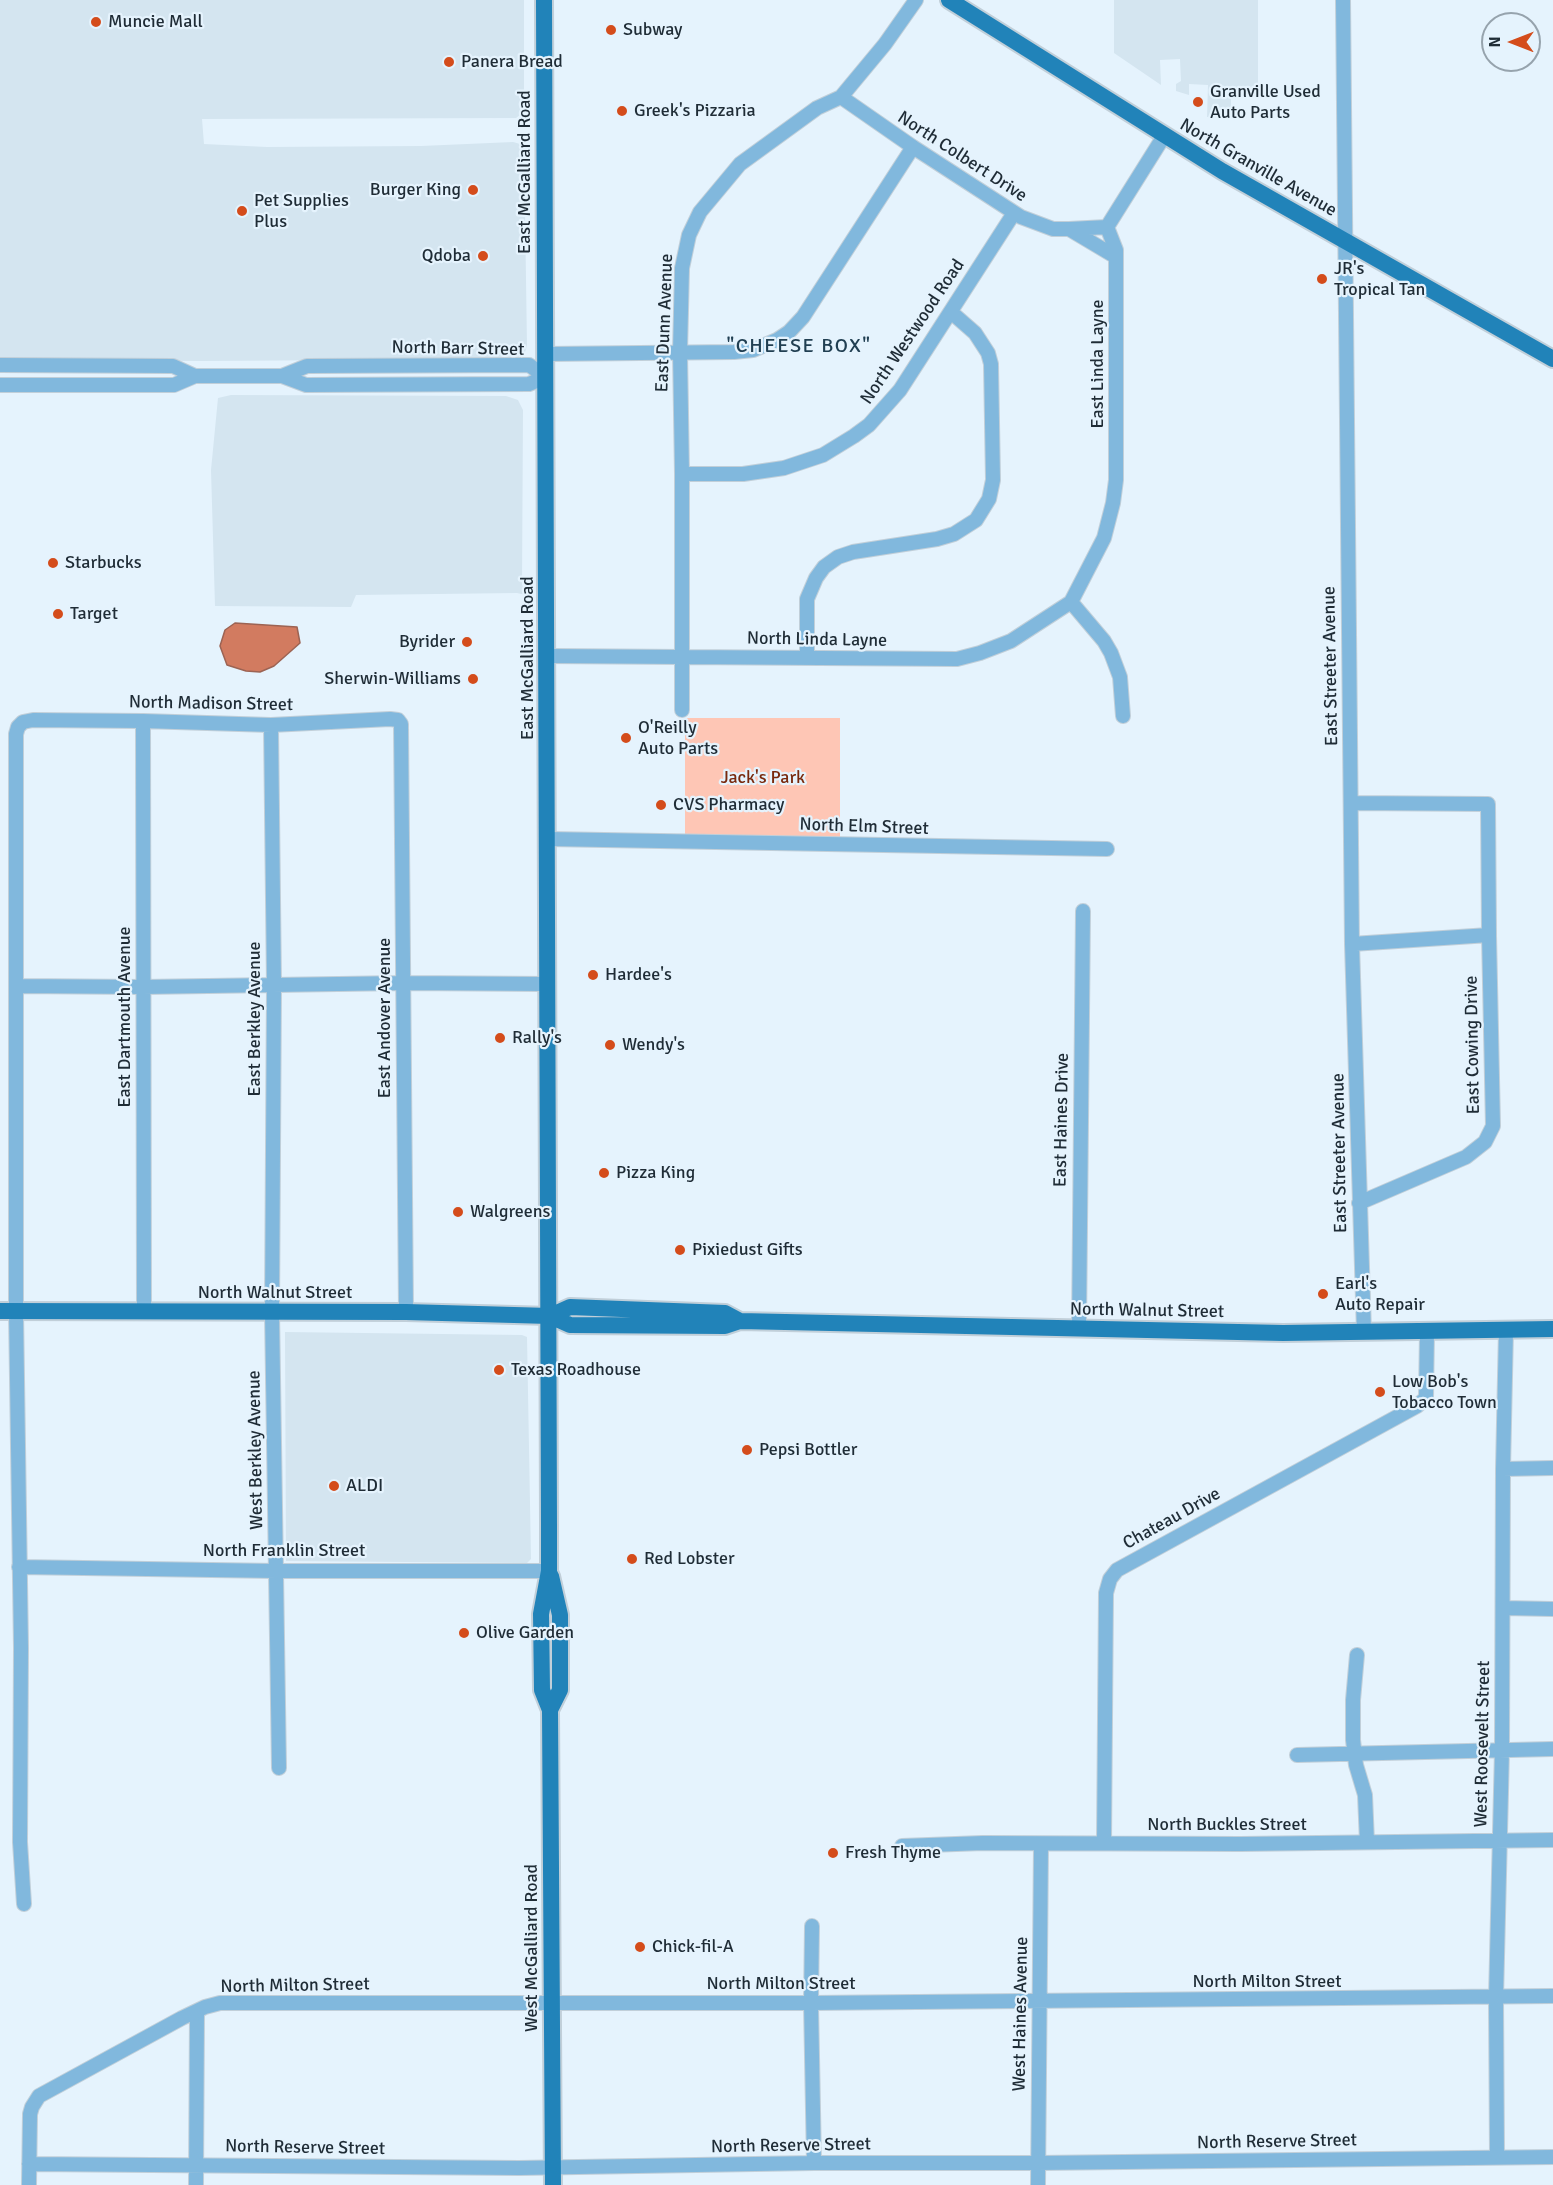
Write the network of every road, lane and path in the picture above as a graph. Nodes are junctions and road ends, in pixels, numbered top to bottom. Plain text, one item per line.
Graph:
1 (544, 0) edge
2 (916, 0) edge
3 (949, 0) edge
4 (1343, 0) edge
5 (841, 97) junction
6 (1164, 136) junction
7 (913, 147) junction
8 (1014, 213) junction
9 (1107, 227) junction
10 (1069, 229) junction
11 (1347, 241) junction
12 (1116, 257) junction
13 (951, 312) junction
14 (680, 352) junction
15 (546, 354) junction
16 (1553, 359) edge
17 (0, 364) edge
18 (195, 376) junction
19 (282, 376) junction
20 (546, 377) junction
21 (0, 385) edge
22 (682, 474) junction
23 (1071, 602) junction
24 (547, 656) junction
25 (682, 656) junction
26 (807, 657) junction
27 (682, 710) dead end
28 (1123, 716) dead end
29 (143, 721) junction
30 (401, 723) joint
31 (271, 725) junction
32 (1351, 803) junction
33 (548, 839) junction
34 (1107, 849) dead end
35 (1083, 911) dead end
36 (1489, 935) junction
37 (1352, 944) junction
38 (403, 983) junction
39 (548, 984) junction
40 (16, 986) junction
41 (274, 986) junction
42 (143, 987) junction
43 (1359, 1203) junction
44 (8, 1311) edge
45 (144, 1312) junction
46 (272, 1312) junction
47 (406, 1312) junction
48 (550, 1316) junction
49 (1079, 1329) junction
50 (1553, 1329) edge
51 (1506, 1330) junction
52 (1426, 1331) junction
53 (1364, 1332) junction
54 (1553, 1468) edge
55 (1503, 1469) junction
56 (19, 1567) junction
57 (276, 1570) junction
58 (549, 1571) junction
59 (1503, 1608) junction
60 (1553, 1609) edge
61 (1357, 1655) dead end
62 (1553, 1749) edge
63 (1502, 1750) junction
64 (1354, 1754) junction
65 (1297, 1755) dead end
66 (279, 1768) dead end
67 (1499, 1840) junction
68 (1553, 1840) edge
69 (1367, 1842) junction
70 (1104, 1843) junction
71 (1041, 1844) junction
72 (902, 1846) dead end
73 (24, 1905) dead end
74 (812, 1926) dead end
75 (1553, 1996) edge
76 (1496, 1998) junction
77 (1039, 2002) junction
78 (552, 2003) junction
79 (811, 2003) junction
80 (197, 2011) junction
81 (1497, 2157) junction
82 (1553, 2157) edge
83 (814, 2163) junction
84 (1038, 2163) junction
85 (29, 2164) junction
86 (196, 2164) junction
87 (553, 2168) junction
88 (29, 2185) edge
89 (196, 2185) edge
90 (553, 2185) edge
91 (1038, 2185) edge

1 - 15 main road, East McGalliard Road
2 - 5 street, East Dunn Avenue
3 - 6 main road, North Granville Avenue
4 - 11 street, East Streeter Avenue
5 - 7 street, North Colbert Drive
5 - 14 street, East Dunn Avenue
6 - 9 street
6 - 11 main road, North Granville Avenue
7 - 8 street, North Colbert Drive
7 - 14 street, North Barr Street
8 - 10 street, North Colbert Drive
8 - 13 street, North Westwood Road
9 - 10 street, North Colbert Drive
9 - 12 street, East Linda Layne
10 - 12 street, North Colbert Drive
11 - 16 main road, North Granville Avenue
11 - 32 street, East Streeter Avenue
12 - 23 street, East Linda Layne
13 - 22 street, North Westwood Road
13 - 26 street
14 - 15 street, North Barr Street
14 - 22 street, East Dunn Avenue
15 - 20 main road, East McGalliard Road
17 - 18 street, North Barr Street
18 - 19 street, North Barr Street
18 - 21 street, North Barr Street
19 - 20 street, North Barr Street
19 - 20 street, North Barr Street
20 - 24 main road, East McGalliard Road
22 - 25 street, East Dunn Avenue
23 - 26 street, North Linda Layne
23 - 28 street
24 - 25 street, North Linda Layne
24 - 33 main road, East McGalliard Road
25 - 26 street, North Linda Layne
25 - 27 street, East Dunn Avenue
29 - 31 street, North Madison Street
29 - 40 street, North Madison Street
29 - 42 street, East Dartmouth Avenue
30 - 31 street, North Madison Street
30 - 38 street, East Andover Avenue
31 - 41 street, East Berkley Avenue
32 - 36 street, East Cowing Drive
32 - 37 street, East Streeter Avenue
33 - 34 street, North Elm Street
33 - 39 main road, East McGalliard Road
35 - 49 street, East Haines Drive
36 - 37 street
36 - 43 street, East Cowing Drive
37 - 43 street, East Streeter Avenue
38 - 39 street
38 - 41 street
38 - 47 street, East Andover Avenue
39 - 48 main road, East McGalliard Road
40 - 42 street
40 - 44 street
41 - 42 street
41 - 46 street, East Berkley Avenue
42 - 45 street, East Dartmouth Avenue
43 - 53 street, East Streeter Avenue
44 - 45 main road, North Walnut Street
44 - 56 street
45 - 46 main road, North Walnut Street
46 - 47 main road, North Walnut Street
46 - 57 street, West Berkley Avenue
47 - 48 main road, North Walnut Street
48 - 49 main road, North Walnut Street
48 - 58 main road, West McGalliard Road
49 - 53 main road, North Walnut Street
50 - 51 main road, North Walnut Street
51 - 52 main road, North Walnut Street
51 - 55 street, West Roosevelt Street
52 - 53 main road, North Walnut Street
52 - 70 street, Chateau Drive
54 - 55 street
55 - 59 street, West Roosevelt Street
56 - 57 street, North Franklin Street
56 - 73 street
57 - 58 street, North Franklin Street
57 - 66 street, West Berkley Avenue
58 - 78 main road, West McGalliard Road
59 - 60 street
59 - 63 street, West Roosevelt Street
61 - 64 street
62 - 63 street
63 - 64 street
63 - 67 street, West Roosevelt Street
64 - 65 street
64 - 69 street
67 - 68 street, North Buckles Street
67 - 69 street, North Buckles Street
67 - 76 street, West Roosevelt Street
69 - 70 street, North Buckles Street
70 - 71 street, North Buckles Street
71 - 72 street, North Buckles Street
71 - 77 street, West Haines Avenue
74 - 79 street
75 - 76 street, North Milton Street
76 - 77 street, North Milton Street
76 - 81 street, West Roosevelt Street
77 - 79 street, North Milton Street
77 - 84 street, West Haines Avenue
78 - 79 street, North Milton Street
78 - 80 street, North Milton Street
78 - 87 main road, West McGalliard Road
79 - 83 street
80 - 85 street, North Milton Street
80 - 86 street
81 - 82 street, North Reserve Street
81 - 84 street, North Reserve Street
83 - 84 street, North Reserve Street
83 - 87 street, North Reserve Street
84 - 91 street, West Haines Avenue
85 - 86 street, North Reserve Street
85 - 88 street
86 - 87 street, North Reserve Street
86 - 89 street
87 - 90 main road, West McGalliard Road

